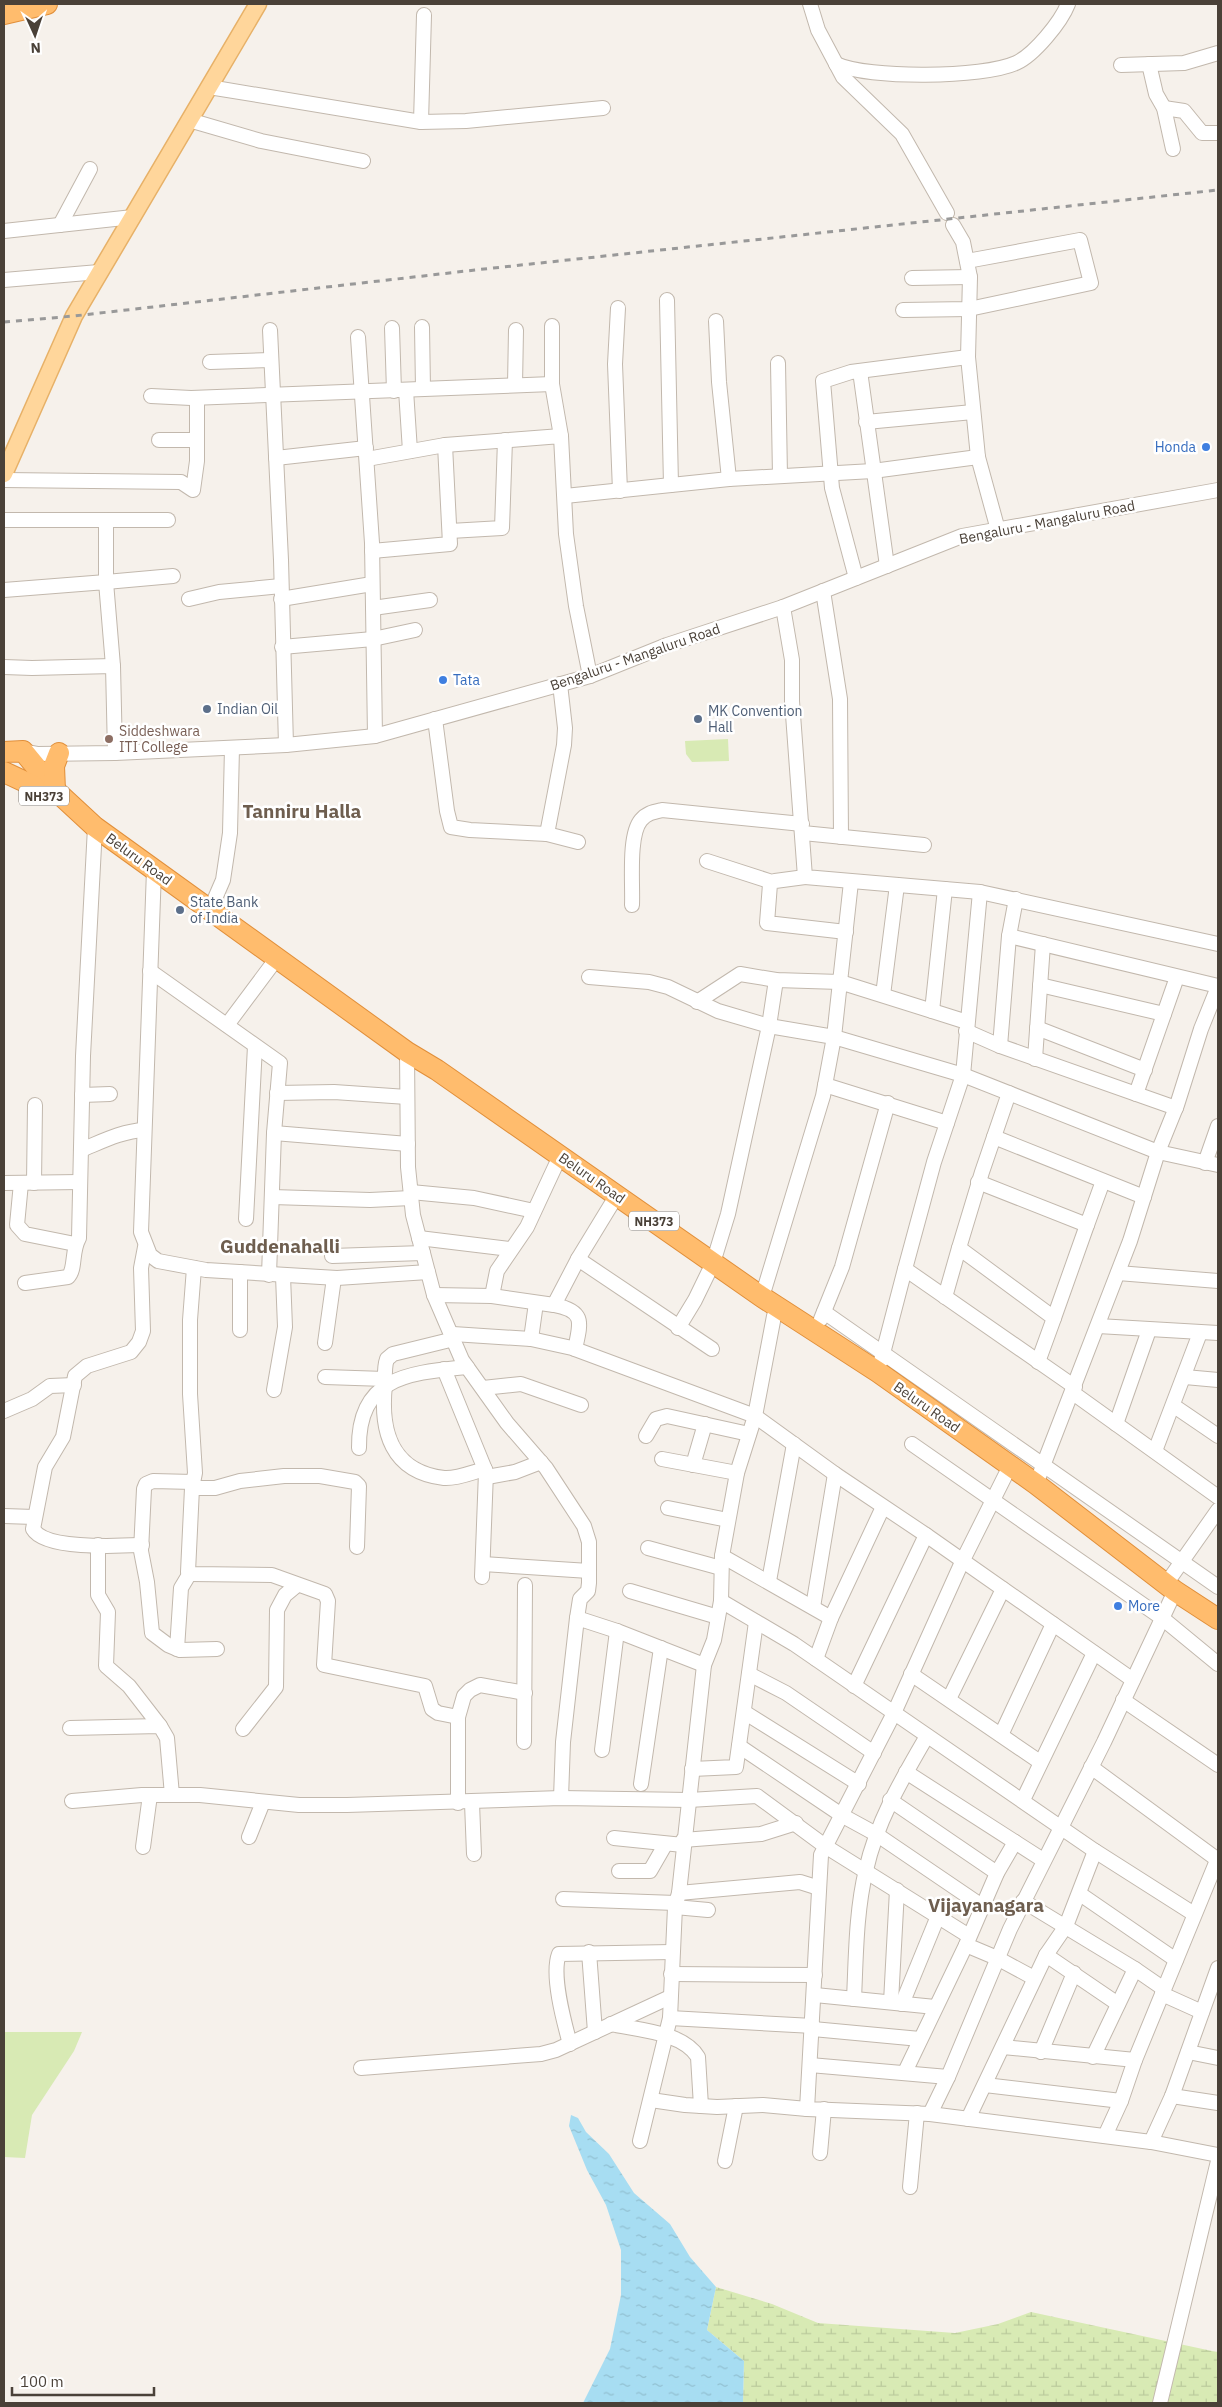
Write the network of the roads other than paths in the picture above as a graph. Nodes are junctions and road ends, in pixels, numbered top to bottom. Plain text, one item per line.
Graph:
1 (48, 4) edge
2 (258, 4) edge
3 (810, 4) edge
4 (1068, 4) edge
5 (4, 14) edge
6 (424, 15) dead end
7 (1218, 53) edge
8 (836, 64) junction
9 (1149, 64) junction
10 (1121, 65) dead end
11 (209, 87) junction
12 (603, 108) dead end
13 (1164, 108) junction
14 (189, 120) junction
15 (421, 122) junction
16 (1218, 133) edge
17 (1173, 149) dead end
18 (363, 162) dead end
19 (90, 169) dead end
20 (133, 217) junction
21 (60, 225) junction
22 (4, 231) edge
23 (967, 261) junction
24 (99, 272) junction
25 (970, 276) junction
26 (912, 278) dead end
27 (4, 280) edge
28 (667, 300) dead end
29 (618, 308) dead end
30 (969, 309) junction
31 (903, 310) dead end
32 (716, 321) dead end
33 (552, 326) dead end
34 (422, 327) dead end
35 (392, 328) dead end
36 (270, 330) dead end
37 (516, 330) dead end
38 (358, 337) dead end
39 (968, 357) junction
40 (271, 360) junction
41 (210, 362) dead end
42 (778, 363) dead end
43 (860, 371) junction
44 (552, 384) junction
45 (515, 386) junction
46 (400, 390) junction
47 (423, 390) junction
48 (361, 392) junction
49 (273, 394) junction
50 (150, 396) dead end
51 (196, 398) junction
52 (974, 412) junction
53 (866, 422) junction
54 (561, 436) junction
55 (159, 440) dead end
56 (197, 440) junction
57 (505, 440) junction
58 (445, 445) junction
59 (410, 452) junction
60 (367, 454) junction
61 (978, 457) junction
62 (276, 458) junction
63 (873, 471) junction
64 (4, 474) edge
65 (832, 475) junction
66 (780, 476) junction
67 (729, 479) junction
68 (4, 480) edge
69 (671, 485) junction
70 (620, 490) junction
71 (1218, 490) edge
72 (565, 496) junction
73 (4, 520) edge
74 (106, 520) junction
75 (168, 520) dead end
76 (998, 530) junction
77 (450, 531) junction
78 (372, 551) junction
79 (887, 566) junction
80 (173, 576) dead end
81 (856, 578) junction
82 (106, 582) junction
83 (372, 584) junction
84 (4, 590) edge
85 (823, 591) junction
86 (281, 593) junction
87 (189, 599) dead end
88 (430, 600) dead end
89 (783, 607) junction
90 (373, 608) junction
91 (415, 630) dead end
92 (373, 640) junction
93 (282, 647) junction
94 (113, 666) junction
95 (4, 667) edge
96 (590, 676) junction
97 (560, 684) junction
98 (435, 719) junction
99 (374, 736) junction
100 (286, 745) junction
101 (232, 748) junction
102 (59, 753) junction
103 (115, 753) junction
104 (16, 758) edge
105 (55, 790) junction
106 (92, 825) junction
107 (802, 829) junction
108 (547, 834) junction
109 (842, 837) junction
110 (578, 842) dead end
111 (924, 845) dead end
112 (707, 861) dead end
113 (154, 870) junction
114 (805, 877) junction
115 (772, 882) junction
116 (851, 882) junction
117 (898, 885) junction
118 (945, 889) junction
119 (980, 892) junction
120 (1016, 899) junction
121 (632, 905) dead end
122 (210, 910) junction
123 (846, 932) junction
124 (1009, 936) junction
125 (1043, 944) junction
126 (1218, 944) edge
127 (276, 958) junction
128 (150, 971) junction
129 (1177, 976) junction
130 (589, 977) dead end
131 (776, 980) junction
132 (840, 982) junction
133 (1040, 985) junction
134 (1218, 987) edge
135 (883, 995) junction
136 (697, 1002) junction
137 (932, 1010) junction
138 (1164, 1014) junction
139 (227, 1025) junction
140 (769, 1026) junction
141 (967, 1027) junction
142 (1037, 1028) junction
143 (834, 1037) junction
144 (255, 1046) junction
145 (1000, 1046) junction
146 (407, 1052) junction
147 (1035, 1059) junction
148 (1144, 1070) junction
149 (963, 1075) junction
150 (825, 1086) junction
151 (277, 1093) junction
152 (1009, 1093) junction
153 (110, 1094) dead end
154 (1136, 1094) junction
155 (82, 1095) junction
156 (407, 1097) junction
157 (888, 1103) junction
158 (34, 1105) dead end
159 (1176, 1108) junction
160 (947, 1123) junction
161 (1218, 1126) edge
162 (144, 1130) junction
163 (274, 1133) junction
164 (994, 1137) junction
165 (408, 1144) junction
166 (81, 1150) junction
167 (1158, 1152) junction
168 (560, 1156) junction
169 (1212, 1164) edge
170 (1103, 1181) junction
171 (80, 1182) junction
172 (978, 1182) junction
173 (4, 1183) edge
174 (28, 1183) junction
175 (411, 1195) junction
176 (617, 1195) junction
177 (272, 1197) junction
178 (1144, 1198) junction
179 (534, 1211) junction
180 (246, 1219) dead end
181 (1087, 1225) junction
182 (419, 1238) junction
183 (75, 1244) junction
184 (146, 1247) junction
185 (959, 1248) junction
186 (510, 1249) junction
187 (423, 1253) junction
188 (332, 1256) dead end
189 (578, 1258) junction
190 (713, 1263) junction
191 (194, 1268) junction
192 (905, 1269) junction
193 (240, 1272) junction
194 (428, 1272) junction
195 (1118, 1273) junction
196 (276, 1275) junction
197 (334, 1278) junction
198 (1218, 1281) edge
199 (25, 1283) dead end
200 (434, 1295) junction
201 (492, 1296) junction
202 (762, 1297) junction
203 (945, 1297) junction
204 (536, 1303) junction
205 (554, 1305) junction
206 (780, 1308) junction
207 (824, 1312) junction
208 (1054, 1318) junction
209 (1098, 1326) junction
210 (678, 1328) junction
211 (240, 1330) dead end
212 (1149, 1330) junction
213 (816, 1332) junction
214 (1200, 1333) junction
215 (1218, 1333) edge
216 (453, 1337) junction
217 (531, 1339) junction
218 (326, 1343) dead end
219 (575, 1349) junction
220 (712, 1349) dead end
221 (880, 1362) junction
222 (1038, 1362) junction
223 (467, 1367) junction
224 (444, 1370) junction
225 (325, 1377) dead end
226 (1185, 1377) junction
227 (1218, 1380) edge
228 (385, 1383) junction
229 (74, 1385) junction
230 (482, 1388) junction
231 (274, 1390) dead end
232 (1074, 1390) junction
233 (581, 1405) dead end
234 (1174, 1406) junction
235 (4, 1411) edge
236 (755, 1416) junction
237 (705, 1424) junction
238 (1116, 1424) junction
239 (748, 1434) junction
240 (646, 1436) dead end
241 (1218, 1436) edge
242 (794, 1444) junction
243 (912, 1444) dead end
244 (359, 1448) dead end
245 (1155, 1451) junction
246 (662, 1459) dead end
247 (541, 1462) junction
248 (693, 1465) junction
249 (1010, 1466) junction
250 (1044, 1466) junction
251 (486, 1473) junction
252 (737, 1473) junction
253 (835, 1474) junction
254 (1036, 1484) junction
255 (193, 1485) junction
256 (1218, 1497) edge
257 (993, 1500) junction
258 (883, 1507) junction
259 (668, 1508) dead end
260 (1218, 1510) edge
261 (4, 1516) edge
262 (34, 1517) junction
263 (728, 1520) junction
264 (926, 1535) junction
265 (98, 1545) junction
266 (142, 1545) junction
267 (357, 1547) dead end
268 (648, 1548) dead end
269 (1182, 1561) junction
270 (722, 1562) junction
271 (962, 1562) junction
272 (589, 1571) junction
273 (190, 1573) junction
274 (770, 1581) junction
275 (297, 1585) junction
276 (525, 1585) dead end
277 (1218, 1587) edge
278 (1170, 1588) junction
279 (1003, 1589) junction
280 (630, 1591) dead end
281 (721, 1600) junction
282 (813, 1607) junction
283 (577, 1618) junction
284 (718, 1618) junction
285 (831, 1618) junction
286 (1162, 1618) junction
287 (1218, 1619) edge
288 (756, 1622) junction
289 (1053, 1624) junction
290 (617, 1631) junction
291 (661, 1648) junction
292 (177, 1649) junction
293 (218, 1649) dead end
294 (1094, 1653) junction
295 (816, 1659) junction
296 (1218, 1664) edge
297 (704, 1665) junction
298 (749, 1674) junction
299 (911, 1674) junction
300 (1132, 1680) junction
301 (854, 1686) junction
302 (525, 1693) junction
303 (949, 1699) junction
304 (1123, 1700) junction
305 (744, 1712) junction
306 (894, 1713) junction
307 (458, 1717) junction
308 (160, 1726) junction
309 (70, 1728) dead end
310 (243, 1729) dead end
311 (1001, 1735) junction
312 (927, 1736) junction
313 (524, 1742) dead end
314 (739, 1746) junction
315 (602, 1750) dead end
316 (874, 1753) junction
317 (1040, 1762) junction
318 (1218, 1766) edge
319 (1091, 1767) junction
320 (692, 1769) junction
321 (906, 1772) junction
322 (642, 1784) dead end
323 (859, 1784) junction
324 (150, 1795) junction
325 (172, 1795) junction
326 (561, 1798) junction
327 (689, 1800) junction
328 (890, 1800) junction
329 (1023, 1800) junction
330 (72, 1801) dead end
331 (263, 1802) junction
332 (458, 1803) junction
333 (472, 1803) junction
334 (843, 1816) junction
335 (796, 1823) junction
336 (1061, 1825) junction
337 (876, 1834) junction
338 (249, 1837) dead end
339 (614, 1838) dead end
340 (1015, 1842) junction
341 (683, 1843) junction
342 (665, 1845) junction
343 (825, 1846) junction
344 (142, 1847) dead end
345 (1096, 1850) junction
346 (474, 1854) dead end
347 (1218, 1859) edge
348 (1043, 1860) junction
349 (866, 1870) junction
350 (619, 1871) dead end
351 (997, 1873) junction
352 (819, 1888) junction
353 (897, 1890) junction
354 (1080, 1894) junction
355 (563, 1899) dead end
356 (677, 1901) junction
357 (1023, 1901) junction
358 (982, 1906) junction
359 (708, 1910) dead end
360 (1194, 1914) junction
361 (938, 1916) junction
362 (1066, 1926) junction
363 (968, 1940) junction
364 (589, 1952) junction
365 (672, 1952) junction
366 (1046, 1955) junction
367 (998, 1958) junction
368 (1176, 1960) junction
369 (1218, 1968) edge
370 (1135, 1969) junction
371 (1074, 1973) junction
372 (671, 1974) junction
373 (816, 1975) junction
374 (1034, 1978) junction
375 (1163, 1992) junction
376 (814, 1995) junction
377 (670, 1997) junction
378 (854, 1999) junction
379 (896, 2003) junction
380 (1118, 2004) junction
381 (936, 2007) junction
382 (1202, 2012) junction
383 (670, 2018) junction
384 (612, 2024) junction
385 (813, 2028) junction
386 (595, 2032) junction
387 (666, 2036) junction
388 (920, 2039) junction
389 (570, 2044) junction
390 (1003, 2047) junction
391 (1041, 2052) junction
392 (1188, 2052) junction
393 (1094, 2057) junction
394 (1218, 2058) edge
395 (1135, 2060) junction
396 (810, 2065) junction
397 (360, 2068) dead end
398 (905, 2072) junction
399 (948, 2077) junction
400 (985, 2086) junction
401 (1172, 2096) junction
402 (651, 2100) junction
403 (1121, 2101) junction
404 (1218, 2103) edge
405 (701, 2106) junction
406 (736, 2106) junction
407 (807, 2109) junction
408 (824, 2109) junction
409 (924, 2113) junction
410 (968, 2119) junction
411 (1105, 2136) junction
412 (640, 2141) dead end
413 (1151, 2142) junction
414 (820, 2153) dead end
415 (1218, 2155) edge
416 (725, 2161) dead end
417 (1218, 2161) edge
418 (910, 2186) dead end
419 (1160, 2403) edge

1 - 5 highway
2 - 11 main road
3 - 8 street
4 - 8 street
6 - 15 street
7 - 9 street
8 - 23 street
9 - 10 street
9 - 13 street
11 - 14 main road
11 - 15 street
12 - 15 street
13 - 16 street
13 - 17 street
14 - 18 street
14 - 20 main road
19 - 21 street
20 - 21 street
20 - 24 main road
21 - 22 street
23 - 25 street
23 - 30 street
24 - 27 street
24 - 64 main road
25 - 26 street
25 - 30 street
28 - 69 street
29 - 70 street
30 - 31 street
30 - 39 street
32 - 67 street
33 - 44 street
34 - 47 street
35 - 46 street
36 - 40 street
37 - 45 street
38 - 48 street
39 - 43 street
39 - 52 street
40 - 41 street
40 - 49 street
42 - 66 street
43 - 53 street
43 - 65 street
44 - 45 street
44 - 54 street
45 - 47 street
46 - 47 street
46 - 48 street
46 - 59 street
48 - 49 street
48 - 60 street
49 - 51 street
49 - 62 street
50 - 51 street
51 - 56 street
52 - 53 street
52 - 61 street
53 - 63 street
54 - 57 street
54 - 72 street
55 - 56 street
56 - 68 street
57 - 58 street
57 - 77 street
58 - 59 street
58 - 77 street
59 - 60 street
60 - 62 street
60 - 78 street
61 - 63 street
61 - 76 street
62 - 86 street
63 - 65 street
63 - 79 street
65 - 66 street
65 - 81 street
66 - 67 street
67 - 69 street
69 - 70 street
70 - 72 street
71 - 76 street, Bengaluru - Mangaluru Road
72 - 96 street
73 - 74 street
74 - 75 street
74 - 82 street
76 - 79 street, Bengaluru - Mangaluru Road
77 - 78 street
78 - 83 street
79 - 81 street, Bengaluru - Mangaluru Road
80 - 82 street
81 - 85 street, Bengaluru - Mangaluru Road
82 - 84 street
82 - 94 street
83 - 86 street
83 - 90 street
85 - 89 street, Bengaluru - Mangaluru Road
85 - 109 street
86 - 87 street
86 - 93 street
88 - 90 street
89 - 96 street, Bengaluru - Mangaluru Road
89 - 107 street
90 - 92 street
91 - 92 street
92 - 93 street
92 - 99 street
93 - 100 street
94 - 95 street
94 - 103 street
96 - 97 street, Bengaluru - Mangaluru Road
97 - 98 street, Bengaluru - Mangaluru Road
97 - 108 street
98 - 99 street, Bengaluru - Mangaluru Road
98 - 108 street
99 - 100 street, Bengaluru - Mangaluru Road
100 - 101 street, Bengaluru - Mangaluru Road
101 - 103 street, Bengaluru - Mangaluru Road
101 - 122 street
102 - 103 street, Bengaluru - Mangaluru Road
102 - 104 street, Bengaluru - Mangaluru Road
102 - 105 highway
104 - 105 highway, Beluru Road / NH373
104 - 106 highway, Beluru Road / NH373
105 - 106 highway, Beluru Road / NH373
106 - 113 highway, Beluru Road / NH373
106 - 155 street
107 - 109 street
107 - 114 street
107 - 121 street
108 - 110 street
109 - 111 street
112 - 115 street
113 - 122 highway, Beluru Road / NH373
113 - 128 street
114 - 115 street
114 - 116 street
115 - 123 street
116 - 117 street
116 - 123 street
117 - 118 street
117 - 135 street
118 - 119 street
118 - 137 street
119 - 120 street
119 - 141 street
120 - 124 street
120 - 126 street
122 - 127 highway, Beluru Road / NH373
123 - 132 street
124 - 125 street
124 - 145 street
125 - 129 street
125 - 133 street
127 - 139 street
127 - 146 highway, Beluru Road / NH373
128 - 139 street
128 - 162 street
129 - 134 street
129 - 138 street
130 - 136 street
131 - 132 street
131 - 136 street
131 - 140 street
132 - 135 street
132 - 143 street
133 - 138 street
133 - 142 street
134 - 159 street
135 - 137 street
136 - 140 street
137 - 141 street
138 - 148 street
139 - 144 street
140 - 143 street
140 - 190 street
141 - 145 street
141 - 149 street
142 - 147 street
142 - 148 street
143 - 149 street
143 - 150 street
144 - 151 street
144 - 180 street
145 - 147 street
146 - 156 street
146 - 168 highway, Beluru Road / NH373
147 - 154 street
148 - 154 street
149 - 152 street
149 - 160 street
150 - 157 street
150 - 202 street
151 - 156 street
151 - 163 street
152 - 164 street
152 - 167 street
153 - 155 street
154 - 159 street
155 - 166 street
156 - 165 street
157 - 160 street
157 - 207 street
158 - 174 street
159 - 167 street
160 - 192 street
161 - 169 street
162 - 166 street
162 - 184 street
163 - 165 street
163 - 177 street
164 - 170 street
164 - 172 street
165 - 175 street
166 - 171 street
167 - 169 street
167 - 178 street
168 - 176 highway, Beluru Road / NH373
168 - 179 street
170 - 178 street
170 - 181 street
171 - 174 street
171 - 183 street
172 - 181 street
172 - 185 street
173 - 174 street
174 - 183 street
175 - 177 street
175 - 179 street
175 - 182 street
176 - 189 street
176 - 190 highway, Beluru Road / NH373
177 - 196 street
178 - 195 street
179 - 186 street
181 - 208 street
182 - 186 street
182 - 187 street
183 - 199 street
184 - 191 street
184 - 229 street
185 - 203 street
185 - 208 street
186 - 201 street
187 - 188 street
187 - 194 street
189 - 205 street
189 - 210 street
190 - 202 highway, Beluru Road / NH373
190 - 210 street
191 - 193 street
191 - 255 street
192 - 203 street
192 - 221 street
193 - 196 street
193 - 211 street
194 - 197 street
194 - 200 street
195 - 198 street
195 - 209 street
196 - 197 street
196 - 231 street
197 - 218 street
200 - 201 street
200 - 216 street
201 - 204 street
202 - 206 highway, Beluru Road / NH373
203 - 222 street
204 - 205 street
204 - 217 street
205 - 219 street
206 - 213 highway, Beluru Road / NH373
206 - 236 street
207 - 213 street
207 - 221 street
208 - 222 street
209 - 212 street
209 - 232 street
210 - 220 street
212 - 214 street
212 - 238 street
213 - 221 highway, Beluru Road / NH373
214 - 215 street
214 - 226 street
216 - 217 street
216 - 223 street
216 - 228 street
217 - 219 street
219 - 236 street
221 - 249 highway, Beluru Road / NH373
221 - 250 street
222 - 232 street
223 - 224 street
223 - 230 street
224 - 228 street
224 - 251 street
225 - 228 street
226 - 227 street
226 - 234 street
228 - 244 street
228 - 251 street
229 - 235 street
229 - 262 street
230 - 233 street
230 - 247 street
232 - 238 street
232 - 250 street
234 - 241 street
234 - 245 street
236 - 239 street
236 - 242 street
237 - 239 street
237 - 240 street
237 - 248 street
238 - 245 street
239 - 252 street
242 - 253 street
242 - 274 street
243 - 257 street
245 - 256 street
246 - 248 street
247 - 251 street
247 - 272 street
248 - 252 street
249 - 254 highway, Beluru Road / NH373
249 - 257 street
250 - 254 street
250 - 269 street
251 - 272 street
252 - 263 street
253 - 258 street
253 - 282 street
254 - 278 highway, Beluru Road / NH373
255 - 266 street
255 - 267 street
255 - 273 street
257 - 271 street
257 - 286 street
258 - 264 street
258 - 285 street
259 - 263 street
260 - 269 street
261 - 262 street
262 - 265 street
263 - 270 street
264 - 271 street
264 - 301 street
265 - 266 street
265 - 308 street
266 - 292 street
268 - 270 street
269 - 277 street
269 - 278 street
270 - 274 street
270 - 281 street
271 - 279 street
271 - 299 street
272 - 283 street
273 - 275 street
273 - 292 street
274 - 282 street
275 - 307 street
275 - 310 street
276 - 302 street
278 - 286 street
278 - 287 highway, Beluru Road / NH373
279 - 289 street
279 - 303 street
280 - 284 street
281 - 284 street
281 - 288 street
282 - 285 street
283 - 290 street
283 - 326 street
284 - 297 street
285 - 295 street
286 - 296 street
286 - 300 street
288 - 295 street
288 - 298 street
289 - 294 street
289 - 311 street
290 - 291 street
290 - 315 street
291 - 297 street
291 - 322 street
292 - 293 street
294 - 300 street
294 - 317 street
295 - 301 street
297 - 320 street
298 - 305 street
298 - 316 street
299 - 303 street
299 - 306 street
300 - 304 street
301 - 306 street
302 - 307 street
302 - 313 street
303 - 311 street
304 - 318 street
304 - 319 street
305 - 314 street
305 - 323 street
306 - 312 street
306 - 316 street
307 - 332 street
308 - 309 street
308 - 325 street
311 - 317 street
312 - 321 street
312 - 329 street
314 - 320 street
314 - 334 street
316 - 323 street
317 - 329 street
319 - 336 street
319 - 347 street
320 - 327 street
321 - 328 street
321 - 340 street
323 - 334 street
324 - 325 street
324 - 330 street
324 - 344 street
325 - 331 street
326 - 327 street
326 - 333 street
327 - 335 street
327 - 341 street
328 - 337 street
328 - 351 street
329 - 336 street
331 - 332 street
331 - 338 street
332 - 333 street
333 - 346 street
334 - 337 street
334 - 343 street
335 - 341 street
335 - 343 street
336 - 345 street
336 - 348 street
337 - 349 street
337 - 358 street
339 - 342 street
340 - 348 street
340 - 351 street
341 - 342 street
341 - 356 street
342 - 350 street
343 - 349 street
343 - 352 street
345 - 354 street
345 - 360 street
347 - 360 street
348 - 357 street
349 - 353 street
349 - 378 street
351 - 358 street
352 - 356 street
352 - 373 street
353 - 361 street
353 - 379 street
354 - 362 street
354 - 368 street
355 - 356 street
356 - 359 street
356 - 365 street
357 - 362 street
357 - 367 street
358 - 363 street
360 - 368 street
361 - 363 street
361 - 379 street
362 - 366 street
362 - 370 street
363 - 367 street
363 - 381 street
364 - 365 street
364 - 386 street
364 - 389 street
365 - 372 street
366 - 371 street
366 - 374 street
367 - 374 street
367 - 399 street
368 - 375 street
369 - 382 street
370 - 375 street
370 - 380 street
371 - 380 street
371 - 391 street
372 - 373 street
372 - 377 street
373 - 376 street
374 - 390 street
375 - 382 street
375 - 395 street
376 - 378 street
376 - 385 street
377 - 383 street
377 - 384 street
378 - 379 street
379 - 381 street
380 - 393 street
381 - 388 street
382 - 392 street
383 - 385 street
383 - 387 street
384 - 386 street
384 - 387 street
385 - 388 street
385 - 396 street
386 - 389 street
387 - 402 street
387 - 405 street
388 - 398 street
389 - 397 street
390 - 391 street
390 - 400 street
391 - 393 street
392 - 394 street
392 - 401 street
393 - 395 street
395 - 403 street
396 - 398 street
396 - 407 street
398 - 399 street
399 - 409 street
400 - 403 street
400 - 410 street
401 - 404 street
401 - 413 street
402 - 405 street
402 - 412 street
403 - 411 street
405 - 406 street
406 - 407 street
406 - 416 street
407 - 408 street
408 - 409 street
408 - 414 street
409 - 410 street
409 - 418 street
410 - 411 street
411 - 413 street
413 - 415 street
417 - 419 street

